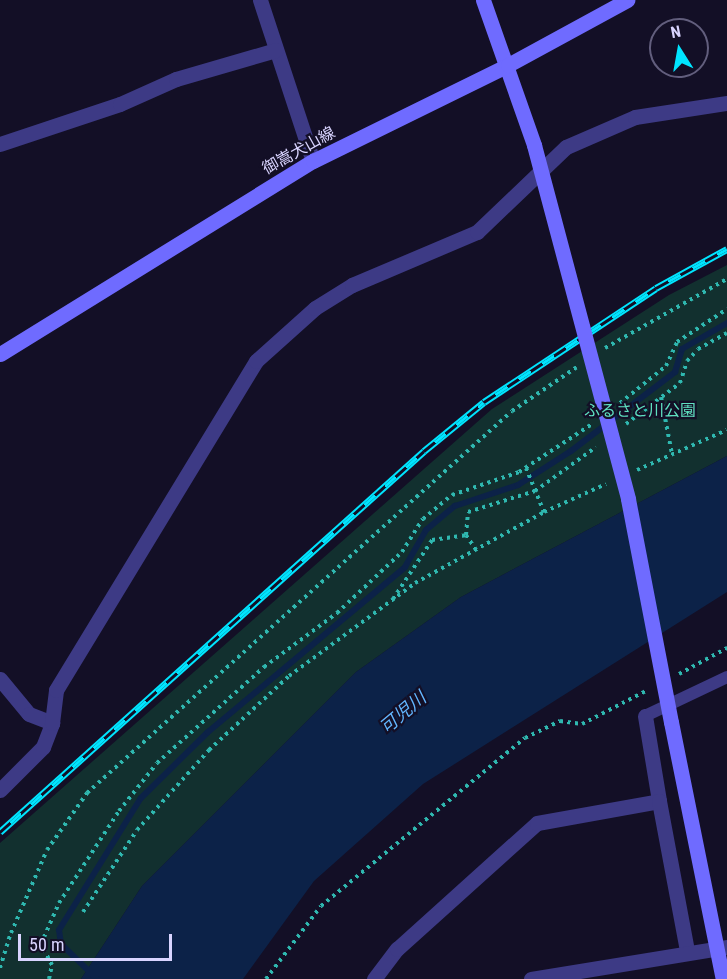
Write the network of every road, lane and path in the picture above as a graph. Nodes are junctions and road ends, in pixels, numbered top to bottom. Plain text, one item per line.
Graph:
1 (260, 0) edge
2 (483, 0) edge
3 (627, 0) edge
4 (276, 50) junction
5 (508, 65) junction
6 (727, 103) edge
7 (0, 144) edge
8 (313, 161) junction
9 (727, 279) edge
10 (727, 309) edge
11 (727, 333) edge
12 (599, 353) dead end
13 (0, 354) edge
14 (580, 366) dead end
15 (661, 398) junction
16 (618, 404) dead end
17 (600, 418) dead end
18 (623, 426) dead end
19 (727, 430) edge
20 (604, 441) dead end
21 (672, 454) junction
22 (525, 468) junction
23 (630, 474) dead end
24 (608, 483) dead end
25 (535, 491) junction
26 (544, 512) junction
27 (466, 535) junction
28 (476, 550) junction
29 (391, 601) junction
30 (727, 648) edge
31 (727, 676) edge
32 (0, 679) edge
33 (668, 680) dead end
34 (658, 685) dead end
35 (645, 716) joint
36 (52, 723) junction
37 (0, 790) edge
38 (660, 801) junction
39 (83, 912) dead end
40 (722, 948) edge
41 (687, 951) junction
42 (0, 968) edge
43 (49, 979) edge
44 (266, 979) edge
45 (374, 979) edge
46 (531, 979) edge
47 (723, 979) edge

1 - 4 street
2 - 5 street
3 - 5 street, 御嵩犬山線
4 - 7 street
4 - 8 street
5 - 8 street, 御嵩犬山線
5 - 40 street, bridge
6 - 36 street
8 - 13 street, 御嵩犬山線
9 - 12 path
10 - 16 path
11 - 15 path
14 - 42 path
15 - 18 path
15 - 21 path
17 - 22 path
19 - 21 path
20 - 25 path
21 - 23 path
22 - 25 path
22 - 43 path
24 - 26 path
25 - 26 path
25 - 27 path
26 - 28 path
27 - 28 path
27 - 29 path
28 - 29 path
29 - 39 path
30 - 33 path
31 - 35 lane
32 - 36 street
34 - 44 path
35 - 38 street
36 - 37 street
38 - 41 street
38 - 45 street
40 - 41 street
40 - 47 street
41 - 46 street

